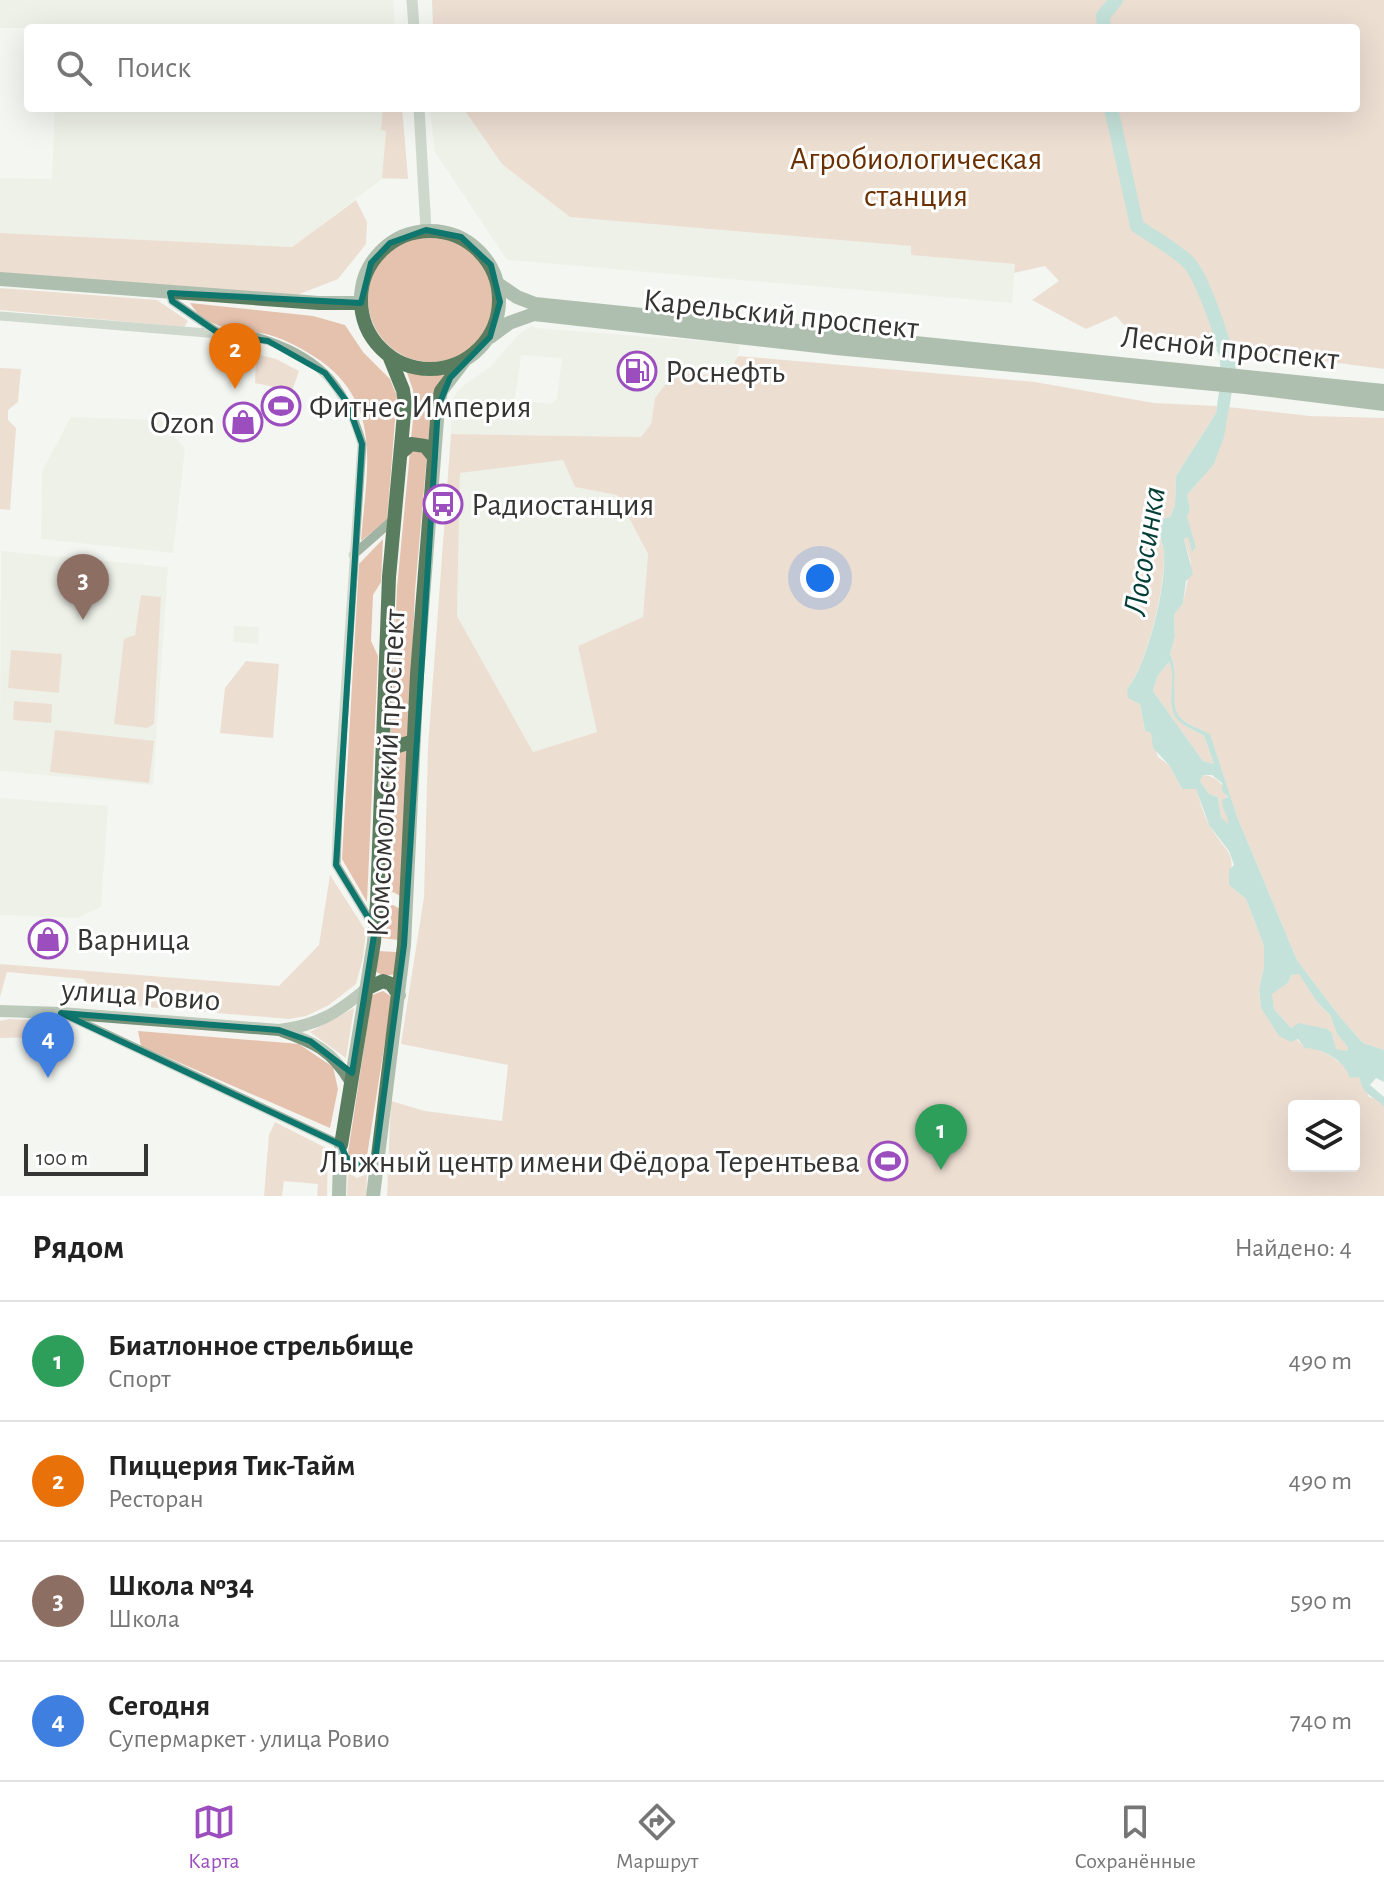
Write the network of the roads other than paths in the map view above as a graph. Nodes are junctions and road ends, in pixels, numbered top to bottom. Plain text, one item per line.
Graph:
1 (412, 0) edge
2 (414, 24) edge
3 (419, 112) edge
4 (426, 230) junction
5 (0, 279) edge
6 (498, 284) junction
7 (170, 293) junction
8 (361, 303) junction
9 (0, 316) edge
10 (221, 335) junction
11 (490, 337) junction
12 (836, 342) junction
13 (390, 358) junction
14 (464, 361) junction
15 (1071, 365) joint
16 (1384, 391) edge
17 (1348, 394) junction
18 (1384, 404) edge
19 (402, 452) junction
20 (433, 456) junction
21 (394, 519) junction
22 (353, 555) junction
23 (383, 740) junction
24 (414, 741) junction
25 (377, 902) junction
26 (406, 907) junction
27 (375, 929) junction
28 (366, 989) junction
29 (399, 995) junction
30 (0, 1011) edge
31 (61, 1013) junction
32 (279, 1030) junction
33 (350, 1081) junction
34 (340, 1150) junction
35 (375, 1161) junction
36 (339, 1196) edge
37 (373, 1196) edge

1 - 2 street
3 - 4 street
4 - 6 main road
4 - 8 main road
5 - 7 main road
6 - 11 main road
6 - 12 main road, Карельский проспект
7 - 8 main road
7 - 10 street
8 - 13 main road
9 - 10 street
10 - 22 street
11 - 12 main road, Карельский проспект
11 - 14 main road
12 - 15 main road, Карельский проспект
13 - 14 main road
13 - 19 main road, Комсомольский проспект
14 - 20 main road, Комсомольский проспект
15 - 17 main road, Лесной проспект
16 - 17 main road, Лесной проспект
17 - 18 main road, Лесной проспект
19 - 20 main road
19 - 21 main road, Комсомольский проспект
20 - 24 main road, Комсомольский проспект
21 - 22 street
21 - 23 main road, Комсомольский проспект
22 - 27 street
23 - 24 main road
23 - 25 main road, Комсомольский проспект
24 - 26 main road, Комсомольский проспект
25 - 26 main road
25 - 27 main road, Комсомольский проспект
26 - 29 main road, Комсомольский проспект
27 - 28 main road, Комсомольский проспект
28 - 29 main road
28 - 32 main road, улица Ровио
28 - 33 main road, Комсомольский проспект
29 - 35 main road, Комсомольский проспект
30 - 31 main road, улица Ровио
31 - 32 main road, улица Ровио
31 - 34 street
32 - 33 main road, улица Ровио
33 - 34 main road, Комсомольский проспект
34 - 35 main road
34 - 36 main road, Комсомольский проспект
35 - 37 main road, Комсомольский проспект

